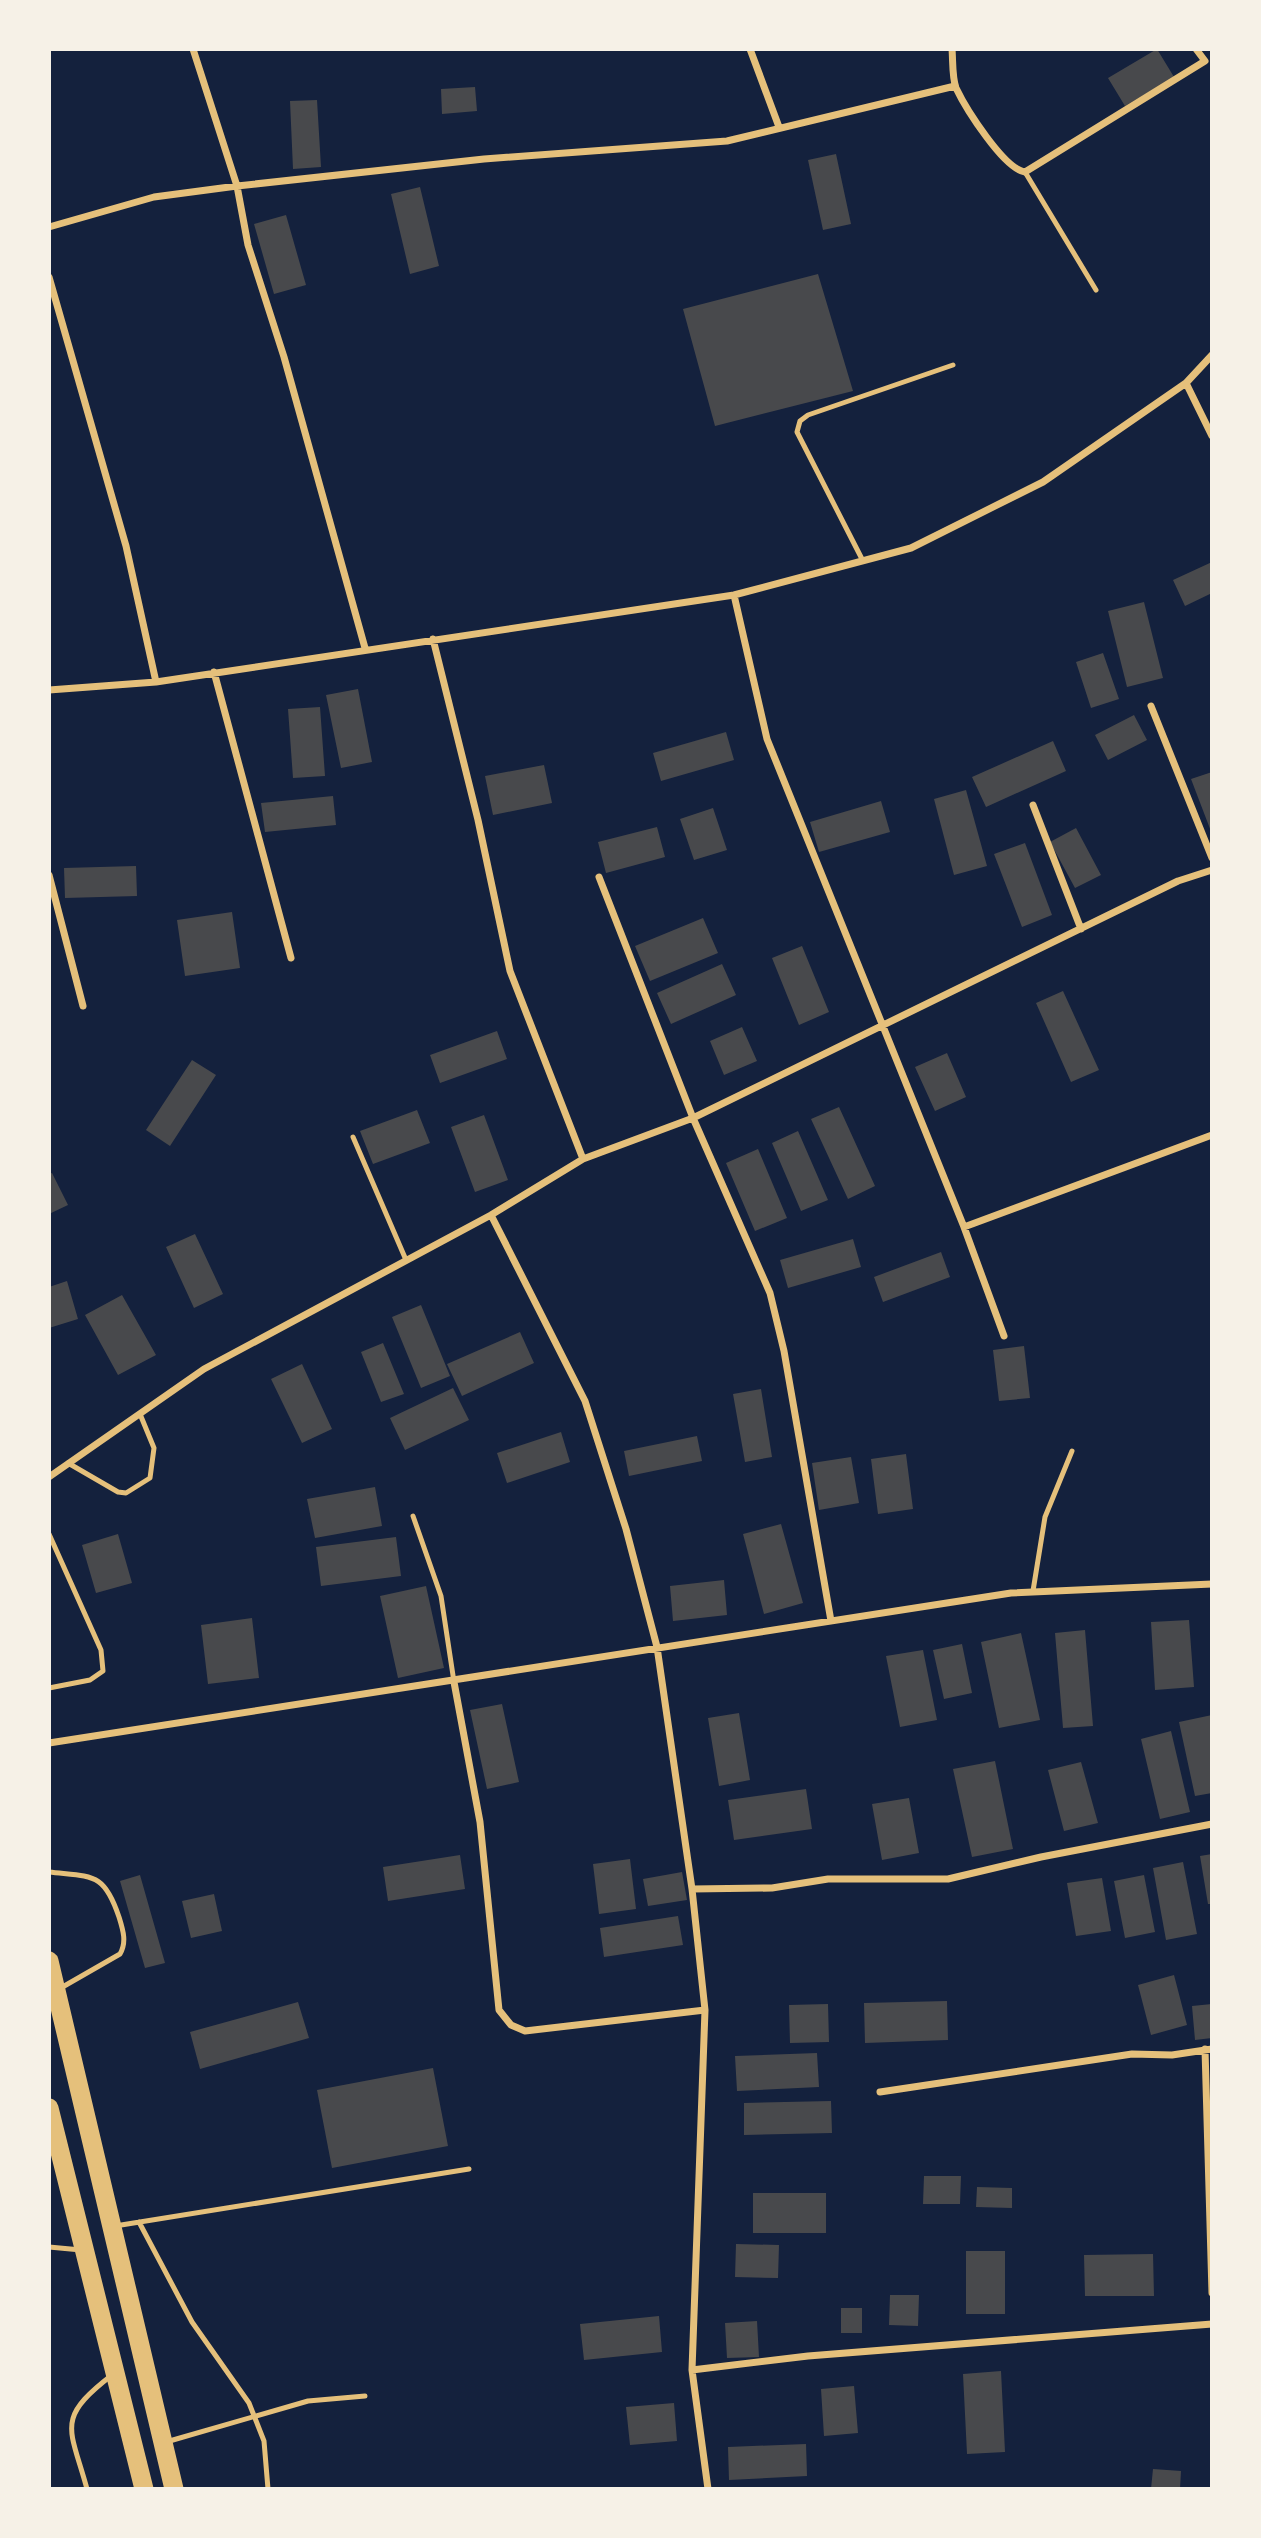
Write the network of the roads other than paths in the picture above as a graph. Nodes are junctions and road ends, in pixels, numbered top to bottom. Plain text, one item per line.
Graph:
1 (193, 49) edge
2 (750, 49) edge
3 (952, 49) edge
4 (1196, 49) edge
5 (1205, 61) junction
6 (1212, 69) edge
7 (955, 86) junction
8 (779, 127) junction
9 (1025, 172) junction
10 (237, 186) junction
11 (49, 227) edge
12 (49, 278) edge
13 (1096, 290) dead end
14 (1212, 355) edge
15 (953, 365) dead end
16 (1186, 383) junction
17 (1212, 436) edge
18 (863, 561) junction
19 (734, 595) junction
20 (433, 639) junction
21 (365, 648) junction
22 (214, 672) junction
23 (156, 682) junction
24 (49, 690) edge
25 (1151, 706) dead end
26 (1032, 805) dead end
27 (1212, 858) edge
28 (1212, 870) edge
29 (49, 875) edge
30 (599, 877) dead end
31 (1081, 929) junction
32 (290, 958) dead end
33 (83, 1006) dead end
34 (882, 1028) junction
35 (693, 1118) junction
36 (1212, 1135) edge
37 (353, 1137) dead end
38 (583, 1159) junction
39 (491, 1215) junction
40 (964, 1227) junction
41 (406, 1260) junction
42 (1004, 1336) dead end
43 (139, 1414) junction
44 (1072, 1451) dead end
45 (68, 1463) junction
46 (49, 1477) edge
47 (414, 1516) dead end
48 (49, 1534) edge
49 (1212, 1584) edge
50 (1033, 1591) junction
51 (831, 1620) junction
52 (657, 1647) junction
53 (454, 1682) junction
54 (49, 1688) edge
55 (49, 1743) edge
56 (1212, 1824) edge
57 (49, 1872) edge
58 (692, 1889) junction
59 (49, 1961) edge
60 (56, 1990) junction
61 (705, 2010) junction
62 (1208, 2049) edge
63 (880, 2092) dead end
64 (49, 2108) edge
65 (469, 2169) dead end
66 (139, 2222) junction
67 (112, 2227) junction
68 (49, 2247) edge
69 (83, 2251) junction
70 (1212, 2293) edge
71 (1212, 2324) edge
72 (691, 2370) junction
73 (114, 2373) junction
74 (365, 2396) dead end
75 (255, 2417) junction
76 (163, 2443) junction
77 (87, 2489) edge
78 (144, 2489) edge
79 (174, 2489) edge
80 (268, 2489) edge
81 (708, 2489) edge

1 - 10 street
2 - 8 street
3 - 7 street
4 - 5 street
5 - 6 street
5 - 9 street
7 - 8 street
7 - 9 street
8 - 10 street
9 - 13 lane
10 - 11 street
10 - 21 street
12 - 23 street
14 - 16 street
15 - 18 lane
16 - 17 street
16 - 18 street
18 - 19 street
19 - 20 street
19 - 34 street
20 - 21 street
20 - 38 street
21 - 22 street
22 - 23 street
22 - 32 street
23 - 24 street
25 - 27 street
26 - 31 street
28 - 31 street
29 - 33 street
30 - 35 street
31 - 34 street
34 - 35 street
34 - 40 street
35 - 38 street
35 - 51 street
36 - 40 street
37 - 41 lane
38 - 39 street
39 - 41 street
39 - 52 street
40 - 42 street
41 - 43 street
43 - 45 street
43 - 45 lane
44 - 50 lane
45 - 46 street
47 - 53 lane
48 - 54 lane
49 - 50 street
50 - 51 street
51 - 52 street
52 - 53 street
52 - 58 street
53 - 55 street
53 - 61 street
56 - 58 street
57 - 60 lane
58 - 61 street
59 - 60 highway
60 - 67 highway
61 - 72 street
62 - 63 street
62 - 70 street
64 - 69 highway
65 - 66 lane
66 - 67 lane
66 - 75 lane
67 - 76 highway
68 - 69 lane
69 - 73 highway
71 - 72 street
72 - 81 street
73 - 77 lane
73 - 78 highway
74 - 75 lane
75 - 76 lane
75 - 80 lane
76 - 79 highway

